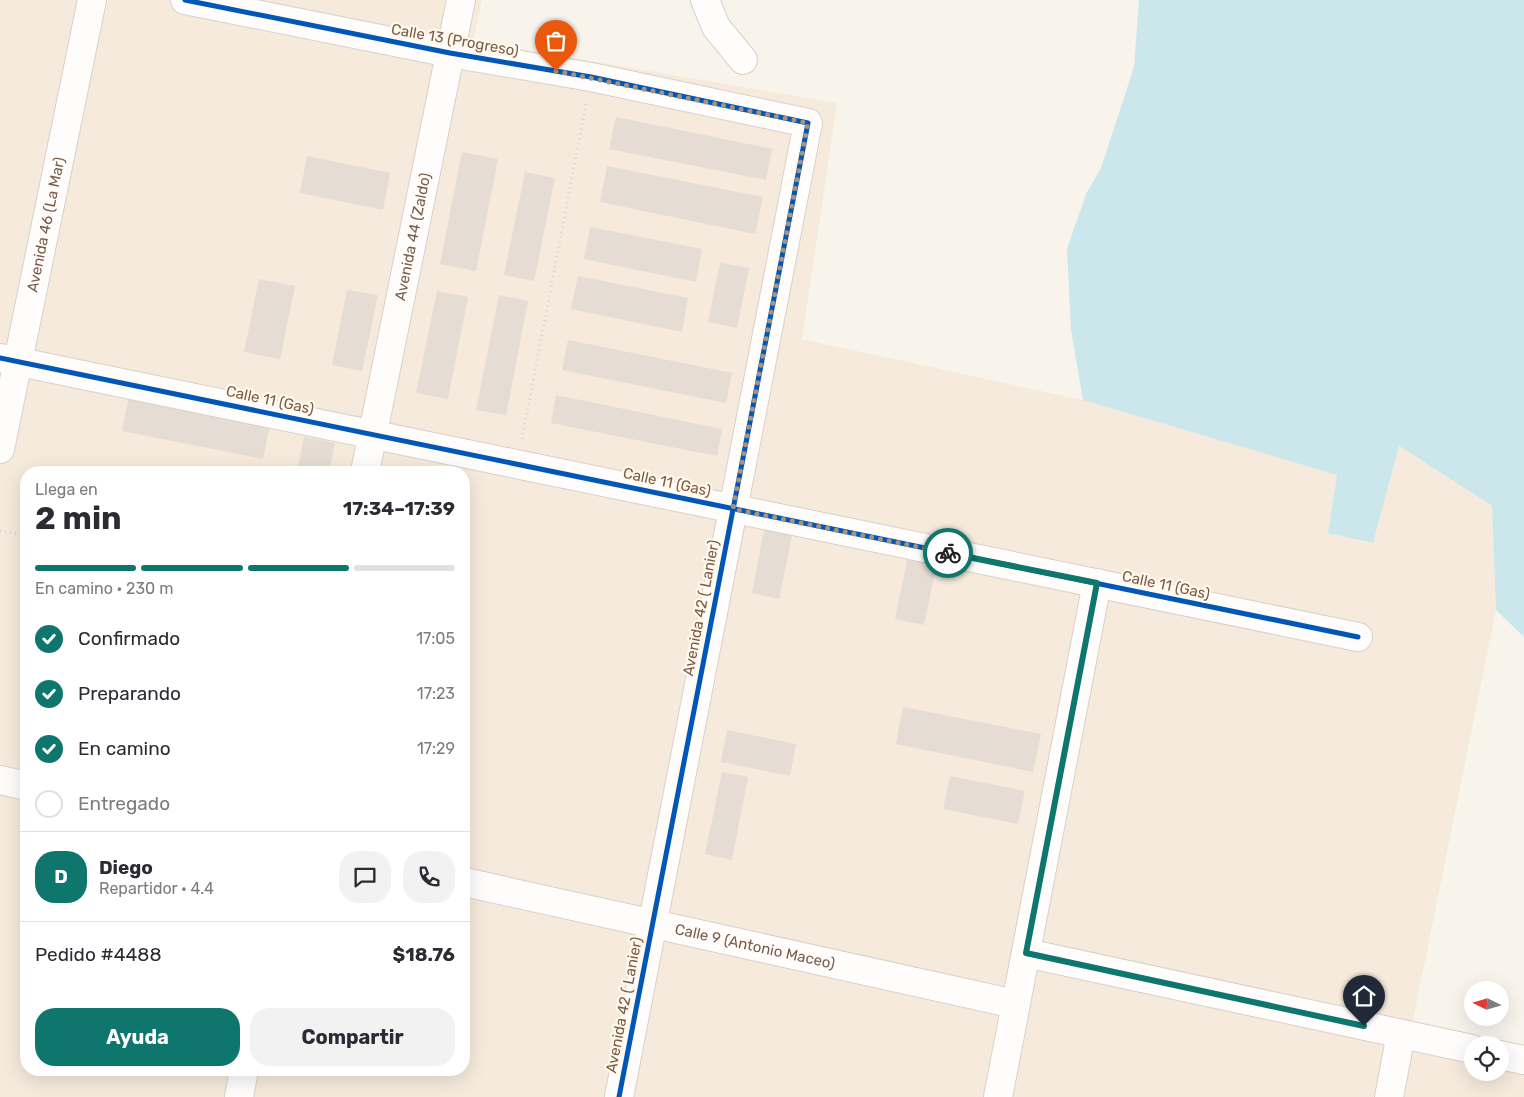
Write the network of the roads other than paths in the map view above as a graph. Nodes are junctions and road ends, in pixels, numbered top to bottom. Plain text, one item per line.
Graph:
1 (92, 0) edge
2 (185, 0) edge
3 (461, 0) edge
4 (705, 0) edge
5 (450, 53) junction
6 (743, 60) dead end
7 (808, 123) joint
8 (9, 359) edge
9 (373, 434) junction
10 (0, 450) edge
11 (366, 466) edge
12 (733, 509) junction
13 (1097, 583) junction
14 (1358, 637) dead end
15 (0, 780) edge
16 (20, 785) edge
17 (470, 883) edge
18 (652, 924) junction
19 (1026, 953) junction
20 (1016, 1004) junction
21 (1401, 1034) junction
22 (1464, 1047) edge
23 (1509, 1057) edge
24 (1524, 1060) edge
25 (243, 1076) edge
26 (238, 1097) edge
27 (619, 1097) edge
28 (998, 1097) edge
29 (1388, 1097) edge

1 - 8 street, Avenida 46 (La Mar)
2 - 5 street, Calle 13 (Progreso)
3 - 5 street, Avenida 44 (Zaldo)
4 - 6 street
5 - 7 street, Calle 13 (Progreso)
5 - 9 street, Avenida 44 (Zaldo)
7 - 12 street, Avenida 42 ( Lanier)
8 - 9 street, Calle 11 (Gas)
8 - 10 street, Avenida 46 (La Mar)
9 - 11 street, Avenida 44 (Zaldo)
9 - 12 street, Calle 11 (Gas)
12 - 13 street, Calle 11 (Gas)
12 - 18 street, Avenida 42 ( Lanier)
13 - 14 street, Calle 11 (Gas)
13 - 19 street
15 - 16 street
17 - 18 street, Calle 9 (Antonio Maceo)
18 - 20 street, Calle 9 (Antonio Maceo)
18 - 27 street, Avenida 42 ( Lanier)
19 - 20 street
19 - 21 street
20 - 28 street
21 - 22 street
21 - 29 street
23 - 24 street
25 - 26 street

